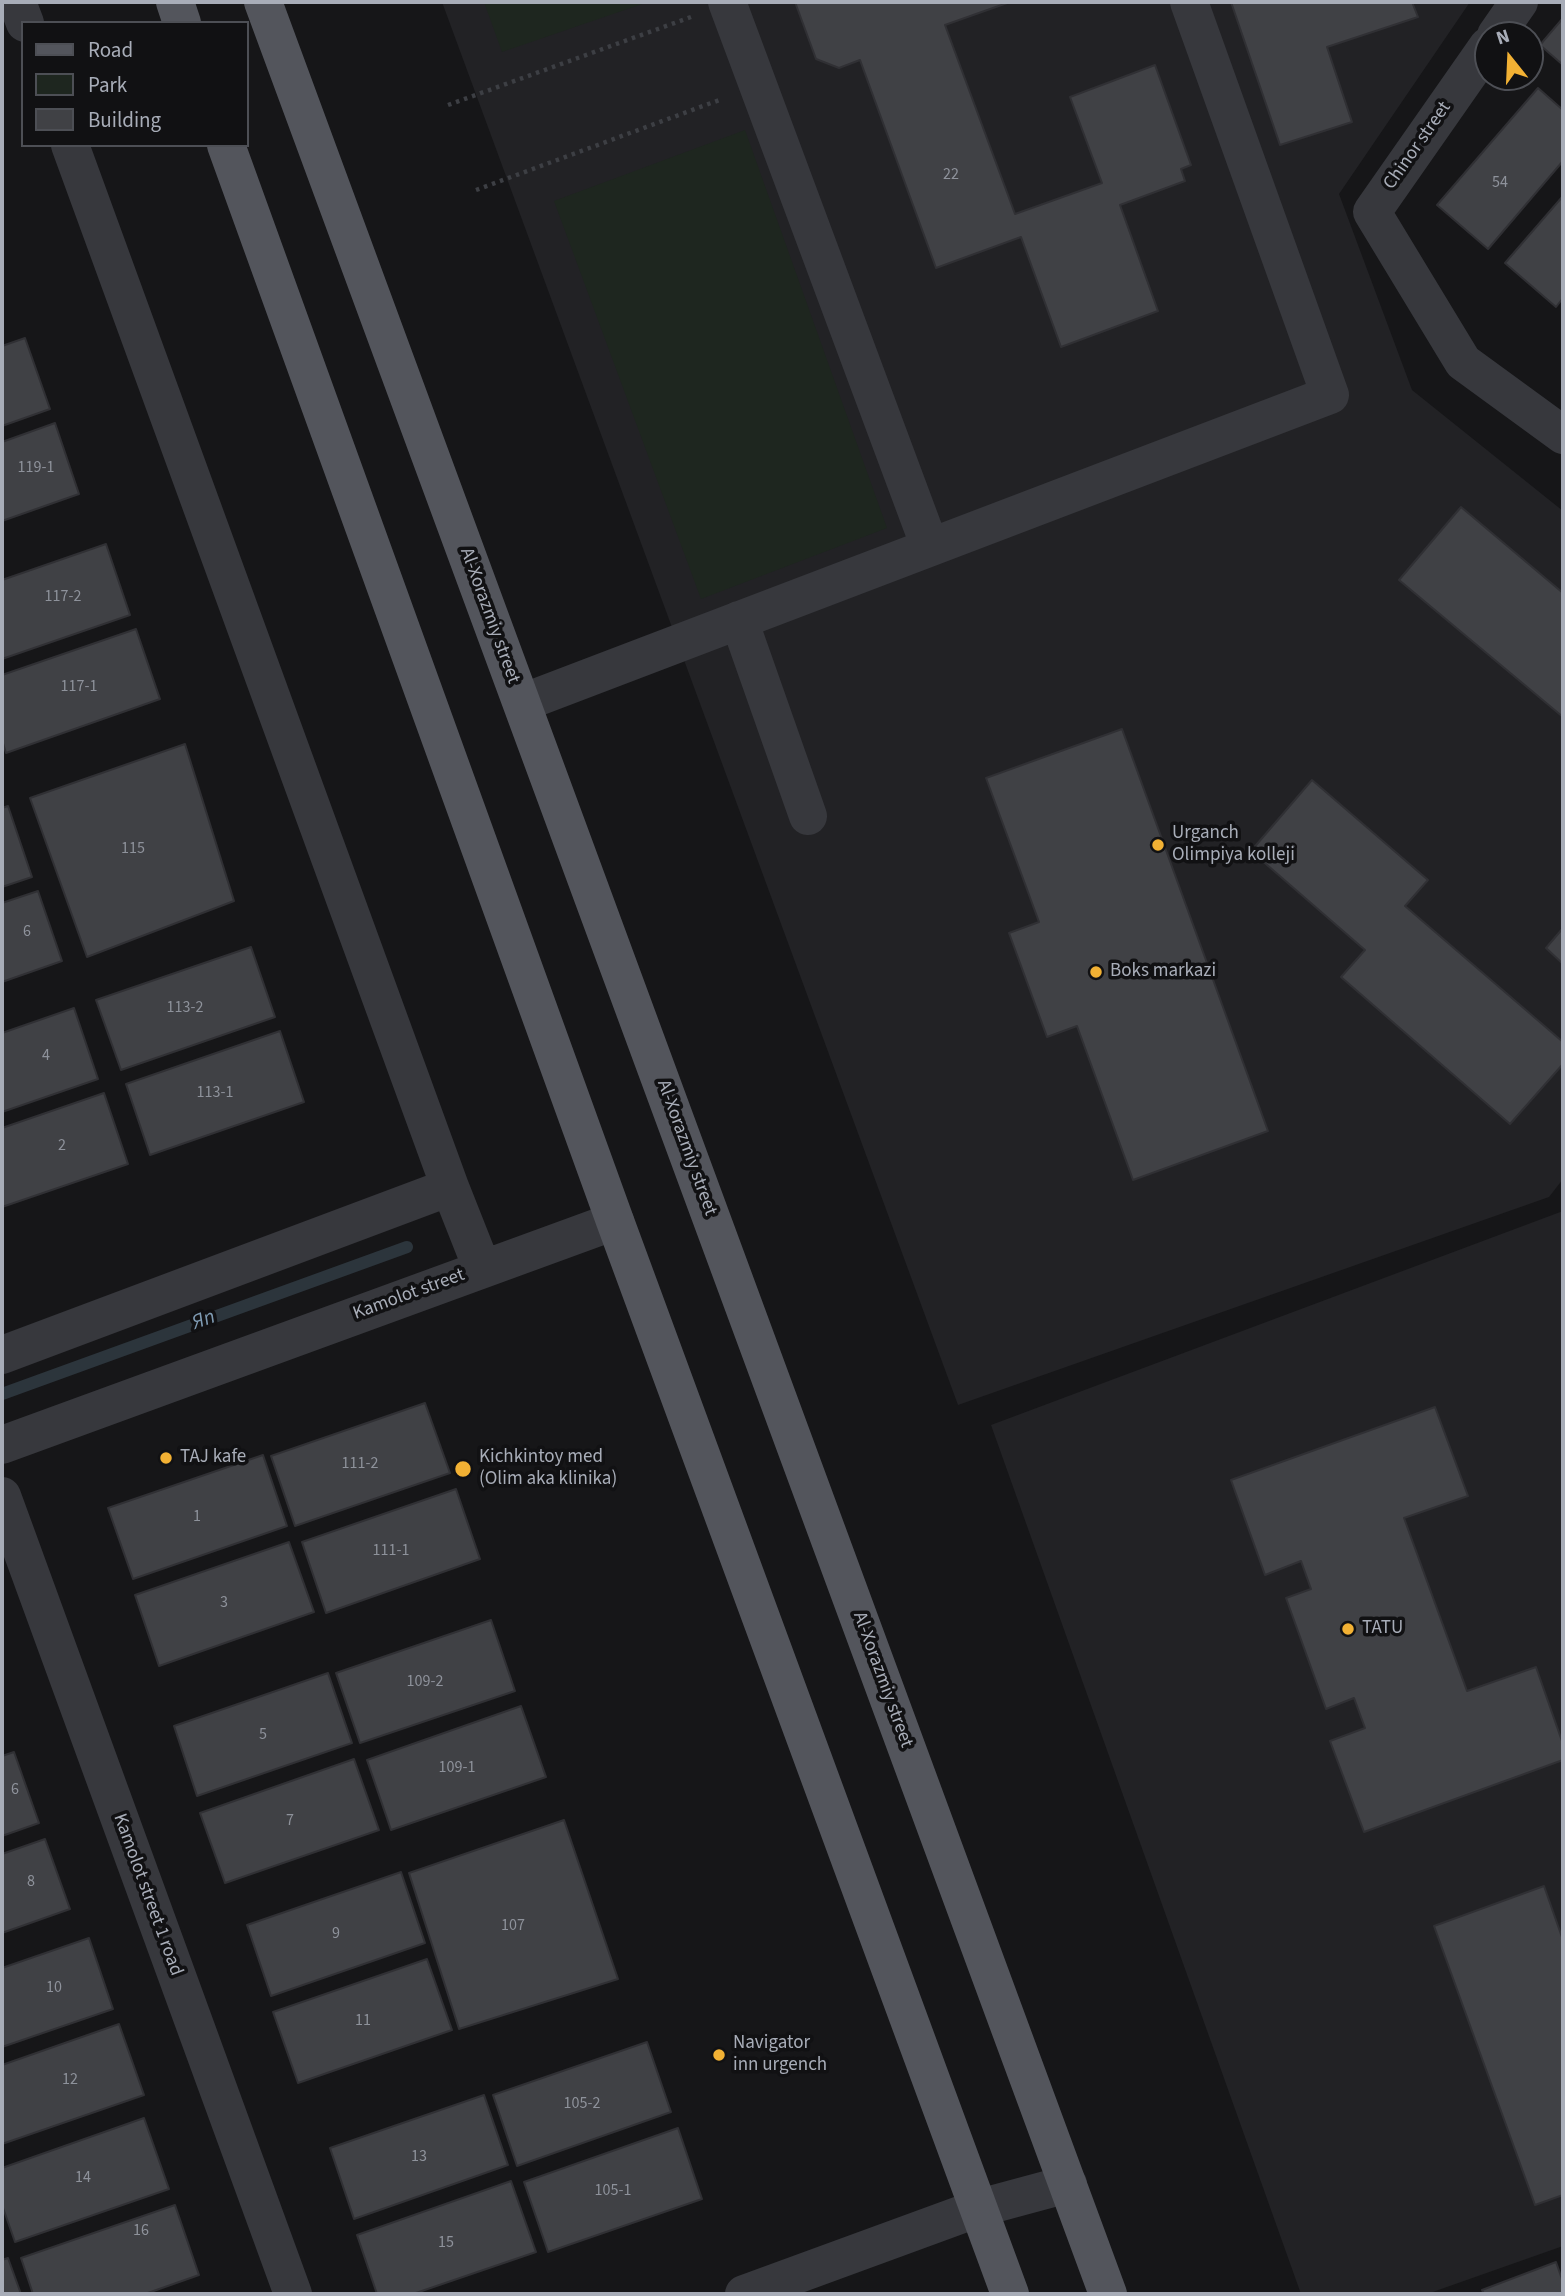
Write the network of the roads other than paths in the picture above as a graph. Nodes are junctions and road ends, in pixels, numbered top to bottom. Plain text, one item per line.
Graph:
1 (17, 2) edge
2 (175, 2) edge
3 (263, 2) edge
4 (1189, 2) edge
5 (1519, 2) edge
6 (727, 3) edge
7 (24, 21) edge
8 (181, 21) edge
9 (1506, 21) edge
10 (1474, 66) edge
11 (71, 147) edge
12 (227, 147) edge
13 (1563, 435) edge
14 (930, 547) junction
15 (739, 620) junction
16 (522, 703) junction
17 (808, 816) dead end
18 (450, 1187) junction
19 (615, 1221) junction
20 (482, 1268) junction
21 (2, 1354) edge
22 (2, 1445) edge
23 (2, 1496) edge
24 (1068, 2184) junction
25 (979, 2208) junction
26 (293, 2294) edge
27 (744, 2294) edge
28 (1010, 2294) edge
29 (1108, 2294) edge

1 - 7 street
2 - 8 main road
3 - 16 main road, Al-Xorazmiy street
4 - 14 street
5 - 9 street
6 - 14 street
10 - 13 street, Chinor street
11 - 18 street, Kamolot street
12 - 19 main road
14 - 15 street
15 - 16 street
15 - 17 street
16 - 24 main road, Al-Xorazmiy street
18 - 20 street, Kamolot street
18 - 21 street
19 - 20 street
19 - 25 main road
20 - 22 street, Kamolot street
23 - 26 street, Kamolot street 1 road
24 - 25 street
24 - 29 main road, Al-Xorazmiy street
25 - 27 street
25 - 28 main road

